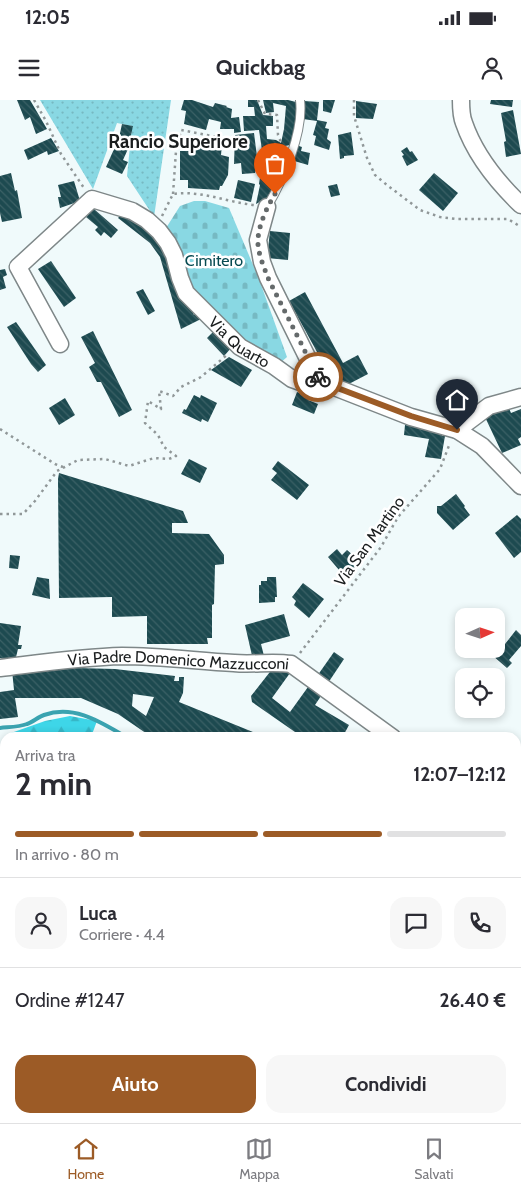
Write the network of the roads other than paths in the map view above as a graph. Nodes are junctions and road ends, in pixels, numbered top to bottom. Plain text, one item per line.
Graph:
1 (300, 100) edge
2 (460, 100) edge
3 (521, 205) edge
4 (267, 207) joint
5 (60, 344) dead end
6 (319, 381) junction
7 (521, 397) edge
8 (451, 428) junction
9 (521, 486) edge
10 (0, 668) edge
11 (385, 732) edge

1 - 4 lane
2 - 3 street
4 - 6 street
5 - 6 street, Via Quarto
6 - 8 street, Via Quarto
7 - 8 street
8 - 9 street, Via Quarto
10 - 11 street, Via Padre Domenico Mazzucconi

